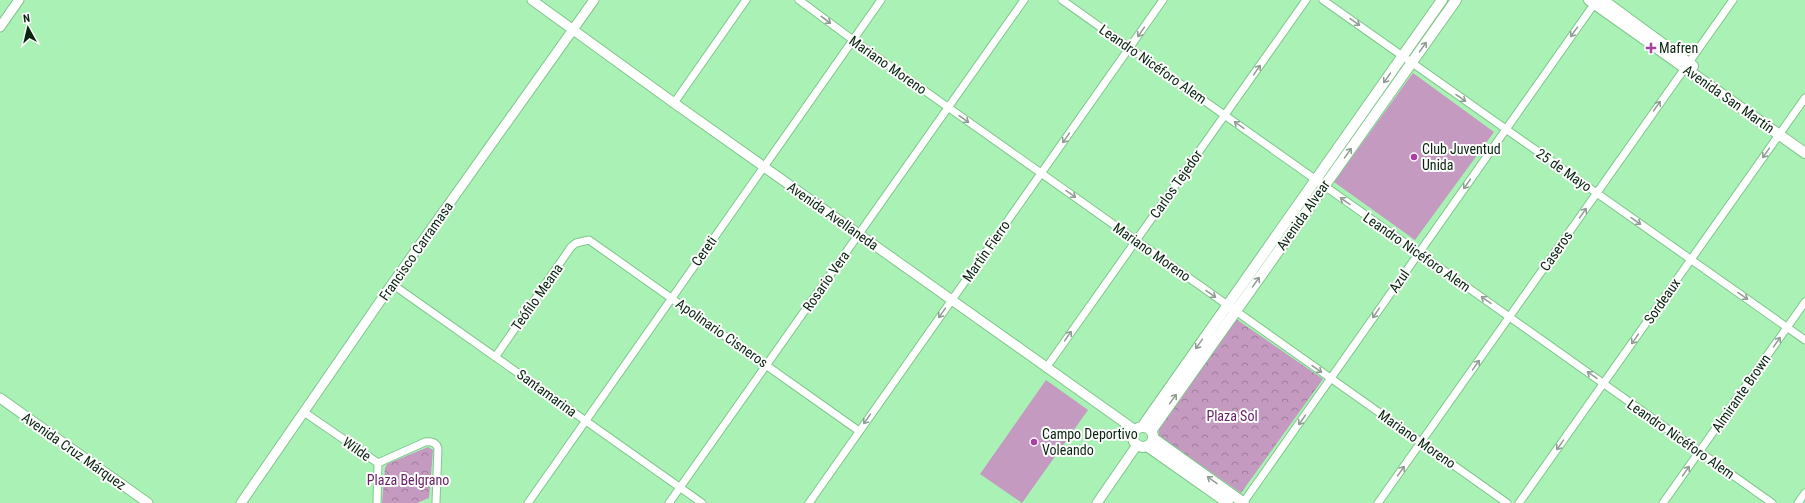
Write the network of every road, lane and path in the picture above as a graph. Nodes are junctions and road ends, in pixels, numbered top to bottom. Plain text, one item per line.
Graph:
1 (19, 0) edge
2 (532, 0) edge
3 (594, 0) edge
4 (746, 0) edge
5 (799, 0) edge
6 (881, 0) edge
7 (1024, 0) edge
8 (1062, 0) edge
9 (1163, 0) edge
10 (1306, 0) edge
11 (1323, 0) edge
12 (1442, 0) edge
13 (1456, 0) edge
14 (1733, 0) edge
15 (1596, 1) edge
16 (0, 27) edge
17 (574, 29) junction
18 (853, 40) junction
19 (1130, 48) junction
20 (1403, 56) junction
21 (1412, 62) junction
22 (1687, 65) junction
23 (1805, 98) edge
24 (674, 103) junction
25 (948, 108) junction
26 (1224, 115) junction
27 (1505, 128) junction
28 (1781, 132) junction
29 (1805, 146) edge
30 (1805, 153) edge
31 (763, 166) junction
32 (1041, 173) junction
33 (1315, 179) junction
34 (1324, 186) junction
35 (1597, 193) junction
36 (860, 234) junction
37 (582, 241) joint
38 (1136, 241) junction
39 (1419, 253) junction
40 (1691, 260) junction
41 (392, 284) junction
42 (672, 298) junction
43 (952, 300) junction
44 (1805, 302) edge
45 (1226, 305) junction
46 (1235, 311) junction
47 (1509, 317) junction
48 (1787, 327) junction
49 (1805, 340) edge
50 (496, 356) junction
51 (767, 365) junction
52 (1046, 368) junction
53 (1331, 378) junction
54 (1604, 384) junction
55 (0, 398) edge
56 (304, 412) junction
57 (586, 421) junction
58 (859, 431) junction
59 (1146, 434) junction
60 (1421, 442) junction
61 (1137, 445) junction
62 (1699, 452) junction
63 (378, 463) junction
64 (680, 488) junction
65 (1805, 493) edge
66 (148, 503) edge
67 (241, 503) edge
68 (377, 503) edge
69 (436, 503) edge
70 (528, 503) edge
71 (669, 503) edge
72 (702, 503) edge
73 (808, 503) edge
74 (1097, 503) edge
75 (1228, 503) edge
76 (1243, 503) edge
77 (1378, 503) edge
78 (1507, 503) edge
79 (1519, 503) edge
80 (1663, 503) edge
81 (1772, 503) edge
82 (1798, 503) edge

1 - 16 street
2 - 17 street, Avenida Avellaneda
3 - 17 street, Francisco Carramasa
4 - 24 street
5 -> 18 street, Mariano Moreno
6 - 18 street, Cereti
7 - 25 street, Rosario Vera
8 - 19 street, Leandro Nicéforo Alem
9 -> 19 street, Martín Fierro
26 -> 10 street, Carlos Tejedor
11 -> 20 street, 25 de Mayo
12 - 20 main road, Avenida Alvear
21 -> 13 main road, Avenida Alvear
14 - 22 street, Caseros
15 - 22 main road, Avenida San Martín
15 -> 27 street, Azul
17 - 24 street, Avenida Avellaneda
17 - 41 street, Francisco Carramasa
18 - 25 street, Mariano Moreno
18 - 31 street, Cereti
19 - 26 street, Leandro Nicéforo Alem
19 -> 32 street, Martín Fierro
20 - 21 street, 25 de Mayo
20 -> 33 main road, Avenida Alvear
21 -> 27 street, 25 de Mayo
34 -> 21 main road, Avenida Alvear
22 - 28 main road, Avenida San Martín
35 -> 22 street, Caseros
23 - 28 street, Sordeaux
24 - 31 street, Avenida Avellaneda
25 -> 32 street, Mariano Moreno
25 - 36 street, Rosario Vera
33 -> 26 street, Leandro Nicéforo Alem
26 - 38 street, Carlos Tejedor
27 - 35 street, 25 de Mayo
27 -> 39 street, Azul
28 - 29 main road, Avenida San Martín
28 - 30 main road, Avenida San Martín
28 -> 40 street, Sordeaux
31 - 36 street, Avenida Avellaneda
31 - 42 street, Cereti
32 -> 38 street, Mariano Moreno
32 - 43 street, Martín Fierro
33 - 34 street, Leandro Nicéforo Alem
33 - 45 main road, Avenida Alvear
39 -> 34 street, Leandro Nicéforo Alem
46 -> 34 main road, Avenida Alvear
35 -> 40 street, 25 de Mayo
47 -> 35 street, Caseros
36 - 43 street, Avenida Avellaneda
36 - 51 street, Rosario Vera
37 - 42 street, Apolinario Cisneros
37 - 50 street, Teófilo Meana
38 -> 45 street, Mariano Moreno
52 -> 38 street, Carlos Tejedor
47 -> 39 street, Leandro Nicéforo Alem
39 -> 53 street, Azul
40 -> 48 street, 25 de Mayo
40 -> 54 street, Sordeaux
41 - 50 street, Santamarina
41 - 56 street, Francisco Carramasa
42 - 51 street, Apolinario Cisneros
42 - 57 street, Cereti
43 - 52 street, Avenida Avellaneda
43 -> 58 street, Martín Fierro
44 - 48 street, Almirante Brown
45 - 46 street, Mariano Moreno
45 -> 59 main road, Avenida Alvear
46 -> 53 street, Mariano Moreno
59 -> 46 main road, Avenida Alvear
54 -> 47 street, Leandro Nicéforo Alem
60 -> 47 street, Caseros
48 - 49 street, 25 de Mayo
62 -> 48 street, Almirante Brown
50 - 57 street, Santamarina
51 - 58 street, Apolinario Cisneros
51 - 64 street, Rosario Vera
52 - 59 street, Avenida Avellaneda
53 - 60 street, Mariano Moreno
53 -> 76 street, Azul
54 - 62 street, Leandro Nicéforo Alem
54 -> 79 street, Sordeaux
55 - 66 street, Avenida Cruz Márquez
56 - 63 street, Wilde
56 - 67 street, Francisco Carramasa
57 - 64 street, Santamarina
57 - 70 street, Cereti
58 - 73 street, Martín Fierro
59 - 61 main road
59 - 61 main road
59 - 75 main road, Avenida Avellaneda
76 -> 59 main road, Avenida Avellaneda
77 -> 60 street, Caseros
60 - 78 street, Mariano Moreno
61 - 74 street
80 -> 62 street, Almirante Brown
62 - 81 street, Leandro Nicéforo Alem
63 - 68 street, Wilde
63 - 69 street
64 - 71 street, Rosario Vera
64 - 72 street, Santamarina
65 - 82 street

